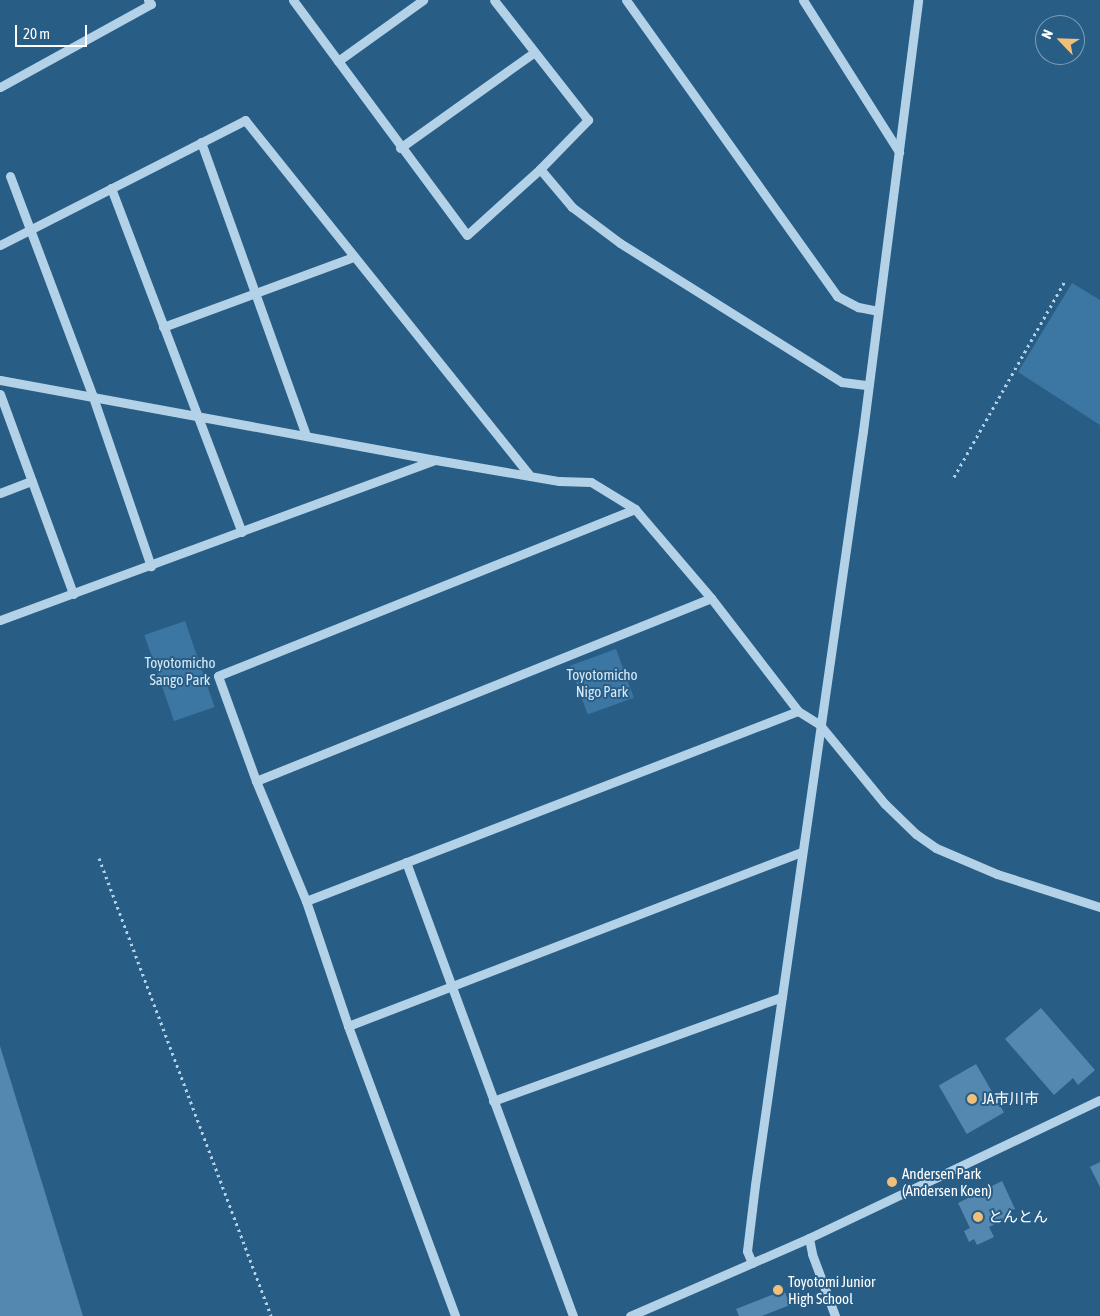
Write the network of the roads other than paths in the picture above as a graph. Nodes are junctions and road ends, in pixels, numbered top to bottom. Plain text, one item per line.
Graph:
1 (148, 0) edge
2 (293, 0) edge
3 (423, 0) edge
4 (494, 0) edge
5 (626, 0) edge
6 (803, 0) edge
7 (918, 0) edge
8 (533, 53) junction
9 (338, 62) junction
10 (0, 87) edge
11 (201, 142) junction
12 (400, 148) junction
13 (898, 152) junction
14 (540, 169) junction
15 (10, 176) dead end
16 (111, 188) junction
17 (29, 230) junction
18 (0, 245) edge
19 (353, 257) junction
20 (256, 294) junction
21 (878, 311) junction
22 (163, 327) junction
23 (0, 380) edge
24 (868, 385) junction
25 (0, 394) edge
26 (93, 397) junction
27 (196, 416) junction
28 (306, 436) junction
29 (436, 460) junction
30 (529, 474) junction
31 (32, 481) junction
32 (0, 493) edge
33 (635, 509) junction
34 (242, 532) junction
35 (151, 566) junction
36 (72, 594) junction
37 (711, 598) junction
38 (0, 620) edge
39 (798, 711) junction
40 (820, 725) junction
41 (256, 781) junction
42 (802, 852) junction
43 (406, 862) junction
44 (306, 901) junction
45 (1100, 907) edge
46 (451, 986) junction
47 (782, 997) junction
48 (348, 1026) junction
49 (1100, 1100) edge
50 (493, 1101) junction
51 (809, 1238) junction
52 (752, 1264) junction
53 (455, 1316) edge
54 (573, 1316) edge
55 (630, 1316) edge
56 (835, 1316) edge

1 - 10 street
2 - 9 street
3 - 9 street
4 - 8 street
5 - 21 street
6 - 13 street
7 - 13 street
8 - 12 street
8 - 14 street
9 - 12 street
11 - 16 street
11 - 19 street
11 - 20 street
12 - 14 street
13 - 21 street
14 - 24 street
15 - 17 street
16 - 17 street
16 - 22 street
17 - 18 street
17 - 26 street
19 - 20 street
19 - 30 street
20 - 22 street
20 - 28 street
21 - 24 street
22 - 27 street
23 - 26 street
24 - 40 street
25 - 31 street
26 - 27 street
26 - 35 street
27 - 28 street
27 - 34 street
28 - 29 street
29 - 30 street
29 - 34 street
30 - 33 street
31 - 32 street
31 - 36 street
33 - 37 street
33 - 41 street
34 - 35 street
35 - 36 street
36 - 38 street
37 - 39 street
37 - 41 street
39 - 40 street
39 - 43 street
40 - 42 street
40 - 45 street
41 - 44 street
42 - 46 street
42 - 47 street
43 - 44 street
43 - 46 street
44 - 48 street
46 - 48 street
46 - 50 street
47 - 50 street
47 - 52 street
48 - 53 street
49 - 51 street
50 - 54 street
51 - 52 street
51 - 56 street
52 - 55 street

